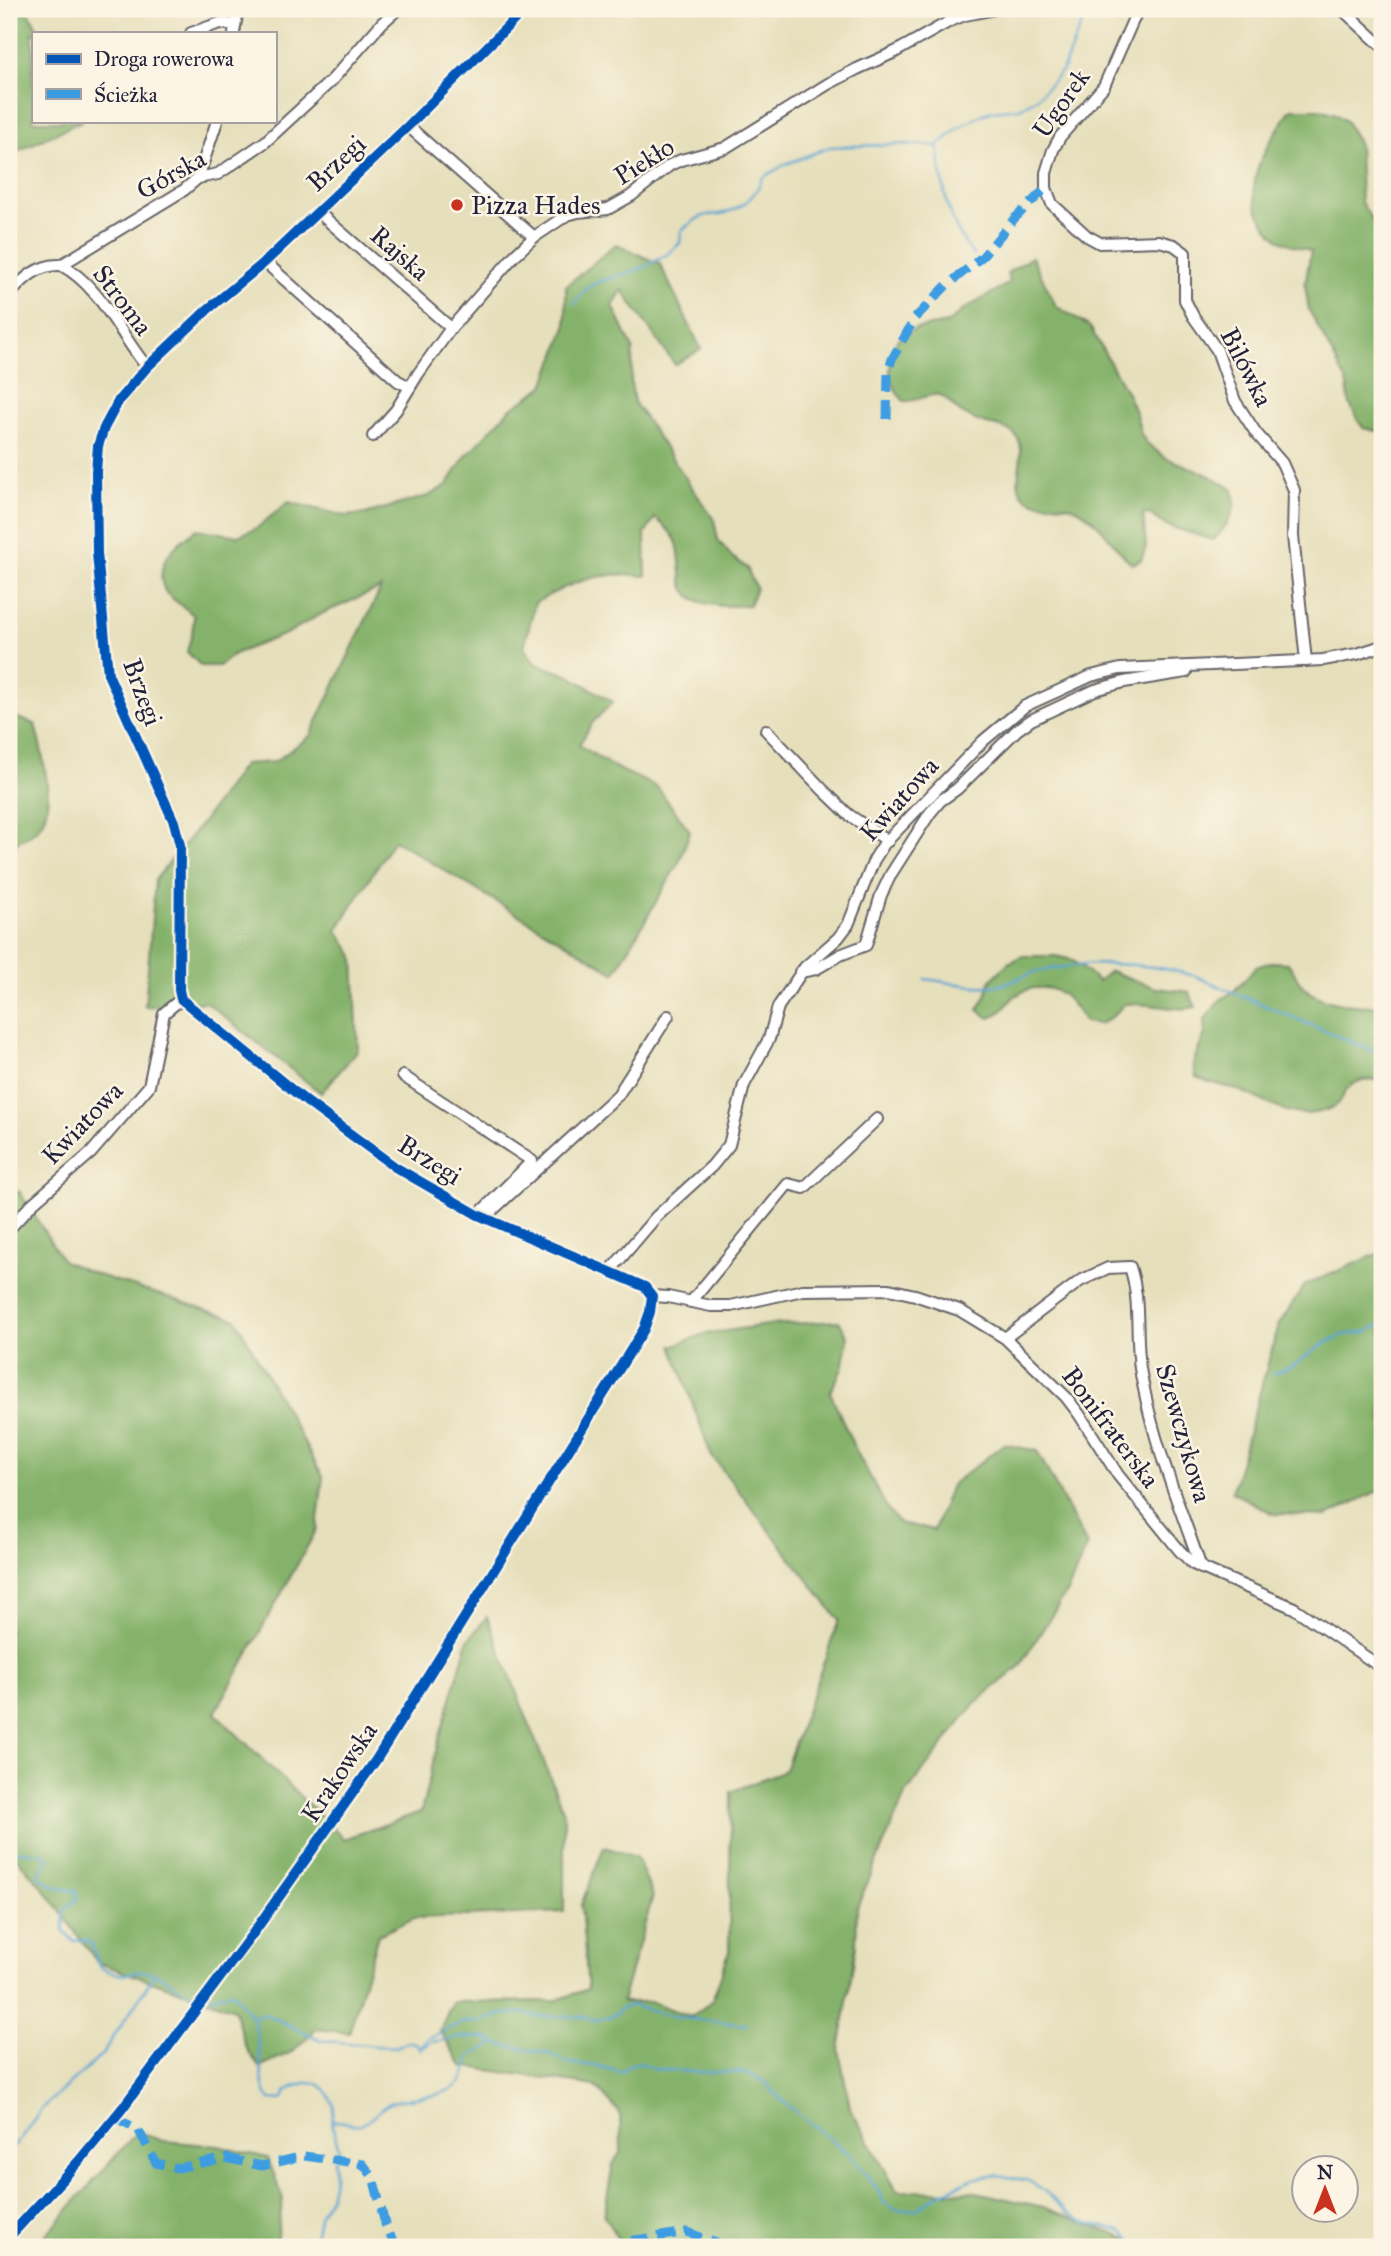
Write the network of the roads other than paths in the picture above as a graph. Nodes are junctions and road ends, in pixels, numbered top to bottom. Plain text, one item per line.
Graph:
1 (238, 9) edge
2 (398, 9) edge
3 (525, 9) edge
4 (953, 9) edge
5 (996, 9) edge
6 (1138, 9) edge
7 (1342, 9) edge
8 (965, 15) junction
9 (234, 29) edge
10 (194, 32) edge
11 (1382, 46) edge
12 (217, 122) edge
13 (408, 126) junction
14 (198, 178) junction
15 (1046, 188) joint
16 (318, 212) junction
17 (534, 237) junction
18 (265, 262) junction
19 (61, 265) junction
20 (9, 295) edge
21 (451, 328) junction
22 (147, 368) junction
23 (410, 387) junction
24 (373, 436) dead end
25 (1382, 646) edge
26 (1307, 661) junction
27 (1233, 664) junction
28 (766, 730) dead end
29 (888, 841) junction
30 (800, 972) junction
31 (181, 999) junction
32 (668, 1016) dead end
33 (403, 1076) dead end
34 (877, 1119) dead end
35 (481, 1216) junction
36 (9, 1229) edge
37 (610, 1271) junction
38 (652, 1297) junction
39 (691, 1302) junction
40 (1005, 1338) junction
41 (1201, 1568) junction
42 (1382, 1668) edge
43 (9, 2237) edge

1 - 9 street
2 - 14 street, Górska
3 - 13 street, Brzegi
4 - 8 street
5 - 8 street, Piekło
6 - 15 street, Ugorek
7 - 11 street
8 - 17 street, Piekło
9 - 10 street
12 - 14 street
13 - 16 street, Brzegi
13 - 17 street
14 - 19 street, Górska
15 - 26 street, Bilówka
16 - 18 street, Brzegi
16 - 21 street, Rajska
17 - 21 street, Piekło
18 - 22 street, Brzegi
18 - 23 street
19 - 20 street, Górska
19 - 22 street, Stroma
21 - 23 street, Piekło
22 - 31 street, Brzegi
23 - 24 street, Piekło
25 - 26 street, Kwiatowa
26 - 27 street, Kwiatowa
27 - 29 street, Kwiatowa
27 - 30 street
28 - 29 street
29 - 30 street, Kwiatowa
30 - 37 street, Kwiatowa
31 - 35 street, Brzegi
31 - 36 street, Kwiatowa
32 - 35 street
33 - 35 street, Brzegi
34 - 39 street
35 - 37 street, Brzegi
37 - 38 street, Brzegi
38 - 39 street, Bonifraterska
38 - 43 street, Krakowska
39 - 40 street, Bonifraterska
40 - 41 street, Bonifraterska
40 - 41 street, Szewczykowa
41 - 42 street, Bonifraterska

